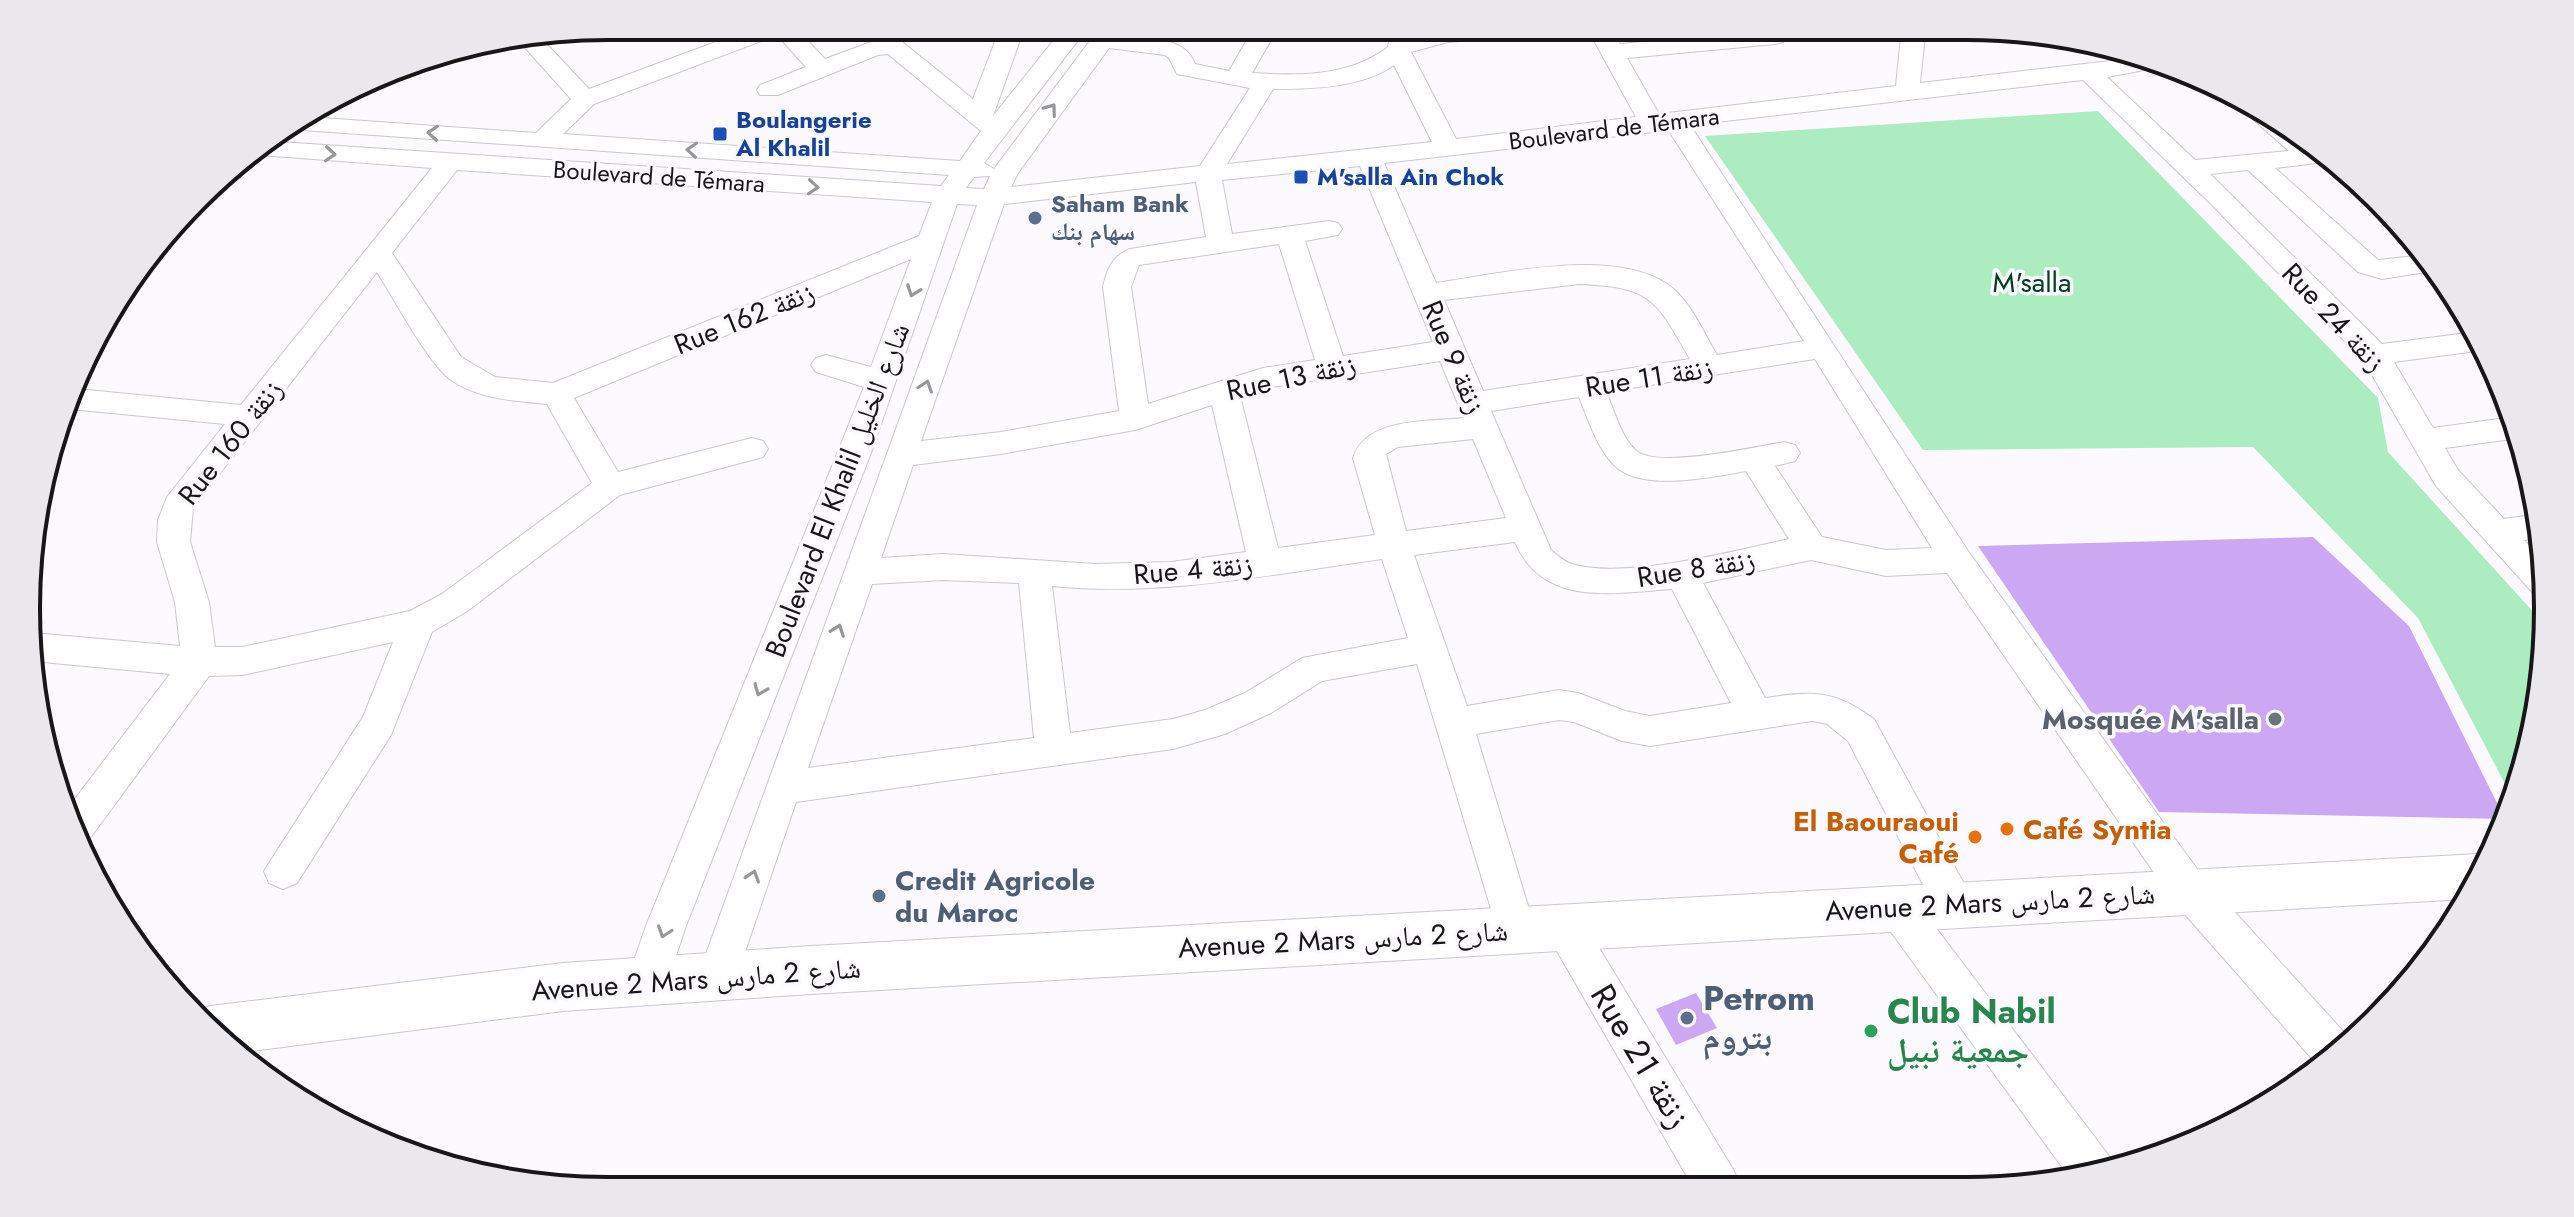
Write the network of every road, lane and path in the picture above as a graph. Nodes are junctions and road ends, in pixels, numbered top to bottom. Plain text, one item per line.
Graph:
1 (743, 40) edge
2 (793, 40) edge
3 (1009, 40) edge
4 (1064, 40) edge
5 (1103, 40) edge
6 (1136, 40) edge
7 (1259, 40) edge
8 (1400, 40) edge
9 (1434, 40) edge
10 (1602, 40) edge
11 (1742, 40) edge
12 (1913, 40) edge
13 (535, 45) edge
14 (1399, 51) junction
15 (1612, 52) junction
16 (2136, 66) edge
17 (821, 69) junction
18 (2090, 74) junction
19 (1236, 80) junction
20 (1266, 81) junction
21 (769, 90) dead end
22 (1907, 92) junction
23 (585, 99) junction
24 (986, 124) junction
25 (1664, 124) junction
26 (310, 125) edge
27 (543, 140) junction
28 (1448, 148) junction
29 (273, 150) edge
30 (1369, 157) junction
31 (2312, 157) edge
32 (449, 163) junction
33 (2256, 164) junction
34 (2188, 168) junction
35 (1208, 174) junction
36 (956, 182) junction
37 (999, 185) junction
38 (1329, 229) dead end
39 (1290, 235) junction
40 (931, 241) junction
41 (1220, 243) junction
42 (379, 254) junction
43 (2419, 265) edge
44 (1428, 293) junction
45 (2468, 343) edge
46 (1823, 348) junction
47 (1451, 349) junction
48 (2375, 355) junction
49 (826, 365) dead end
50 (1332, 366) junction
51 (1710, 368) junction
52 (881, 379) junction
53 (1589, 387) junction
54 (1223, 390) junction
55 (556, 394) junction
56 (80, 400) edge
57 (1479, 415) junction
58 (248, 416) junction
59 (1135, 419) junction
60 (2505, 429) edge
61 (2422, 440) junction
62 (752, 449) dead end
63 (902, 455) junction
64 (610, 486) junction
65 (2528, 528) edge
66 (2495, 532) junction
67 (1532, 542) junction
68 (1394, 546) junction
69 (1811, 547) junction
70 (1956, 560) junction
71 (1265, 563) junction
72 (1034, 571) junction
73 (859, 572) junction
74 (2533, 572) edge
75 (1682, 575) junction
76 (418, 623) junction
77 (41, 648) edge
78 (1429, 648) junction
79 (199, 662) junction
80 (1755, 714) junction
81 (1455, 723) junction
82 (1054, 751) junction
83 (782, 788) junction
84 (81, 821) edge
85 (283, 871) dead end
86 (2466, 877) edge
87 (2189, 890) junction
88 (1954, 904) junction
89 (1897, 908) junction
90 (1564, 926) junction
91 (1515, 929) junction
92 (718, 976) junction
93 (647, 983) junction
94 (227, 1029) edge
95 (2329, 1046) edge
96 (2087, 1164) edge
97 (1712, 1177) edge

1 - 23 street
2 - 17 street
3 - 24 street
4 - 24 street, Boulevard El Khalil شارع الخليل
37 -> 5 street, Boulevard El Khalil شارع الخليل
6 - 19 street
7 - 19 street
8 - 14 street
9 - 14 street
10 - 15 street
11 - 15 street
12 - 22 street
13 - 23 street
14 - 20 street
14 - 28 street
15 - 25 street
16 - 18 street, Boulevard de Témara
17 - 21 street
17 - 24 street
18 - 22 street, Boulevard de Témara
18 - 34 street, Rue 24 زنقة
19 - 20 street
20 - 35 street
22 - 25 street, Boulevard de Témara
23 - 27 street
24 - 36 street, Boulevard El Khalil شارع الخليل
25 - 28 street, Boulevard de Témara
25 - 46 street
27 -> 26 street, Boulevard de Témara
36 -> 27 street, Boulevard de Témara
28 - 30 street, Boulevard de Témara
29 -> 32 street, Boulevard de Témara
30 - 35 street, Boulevard de Témara
30 - 44 street, Rue 9 زنقة
31 - 33 street
32 -> 36 street, Boulevard de Témara
32 - 42 street, Rue 160 زنقة
33 - 34 street
33 - 43 street
34 - 48 street, Rue 24 زنقة
35 - 37 street, Boulevard de Témara
35 - 41 street
36 - 37 street, Boulevard de Témara
36 - 40 street, Boulevard El Khalil شارع الخليل
63 -> 37 street, Boulevard El Khalil شارع الخليل
38 - 39 street
39 - 41 street
39 - 50 street
40 -> 52 street, Boulevard El Khalil شارع الخليل
40 - 55 street, Rue 162 زنقة
41 - 59 street
42 - 55 street
42 - 58 street, Rue 160 زنقة
44 - 47 street, Rue 9 زنقة
44 - 51 street
45 - 48 street
46 - 51 street, Rue 11 زنقة
46 - 70 street
47 - 50 street, Rue 13 زنقة
47 - 57 street, Rue 9 زنقة
48 - 61 street, Rue 24 زنقة
49 - 52 street
50 - 54 street, Rue 13 زنقة
51 - 53 street, Rue 11 زنقة
52 -> 93 street, Boulevard El Khalil شارع الخليل
53 - 57 street, Rue 11 زنقة
53 - 69 street
54 - 59 street, Rue 13 زنقة
54 - 71 street
55 - 64 street
56 - 58 street
57 - 67 street, Rue 9 زنقة
57 - 68 street, Rue 11 زنقة
58 - 79 street, Rue 160 زنقة
59 - 63 street, Rue 13 زنقة
60 - 61 street
61 - 66 street, Rue 24 زنقة
62 - 64 street
63 - 73 street, Boulevard El Khalil شارع الخليل
64 - 76 street
65 - 66 street
66 - 74 street, Rue 24 زنقة
67 - 68 street, Rue 4 زنقة
67 - 75 street, Rue 8 زنقة
68 - 71 street, Rue 4 زنقة
68 - 78 street
69 - 70 street, Rue 8 زنقة
69 - 75 street, Rue 8 زنقة
70 - 87 street
71 - 72 street, Rue 4 زنقة
72 - 73 street, Rue 4 زنقة
72 - 82 street
83 -> 73 street, Boulevard El Khalil شارع الخليل
75 - 80 street
76 - 79 street
76 - 85 street
77 - 79 street
78 - 81 street
78 - 82 street
79 - 84 street
80 - 81 street
80 - 88 street
81 - 91 street
82 - 83 street
92 -> 83 street, Boulevard El Khalil شارع الخليل
86 - 87 main road, Avenue 2 Mars شارع 2 مارس
87 - 88 main road, Avenue 2 Mars شارع 2 مارس
87 - 95 street
88 - 89 main road, Avenue 2 Mars شارع 2 مارس
89 - 90 main road, Avenue 2 Mars شارع 2 مارس
89 - 96 street
90 - 91 main road, Avenue 2 Mars شارع 2 مارس
90 - 97 street, Rue 21 زنقة
91 - 92 main road, Avenue 2 Mars شارع 2 مارس
92 - 93 main road, Avenue 2 Mars شارع 2 مارس
93 - 94 main road, Avenue 2 Mars شارع 2 مارس

